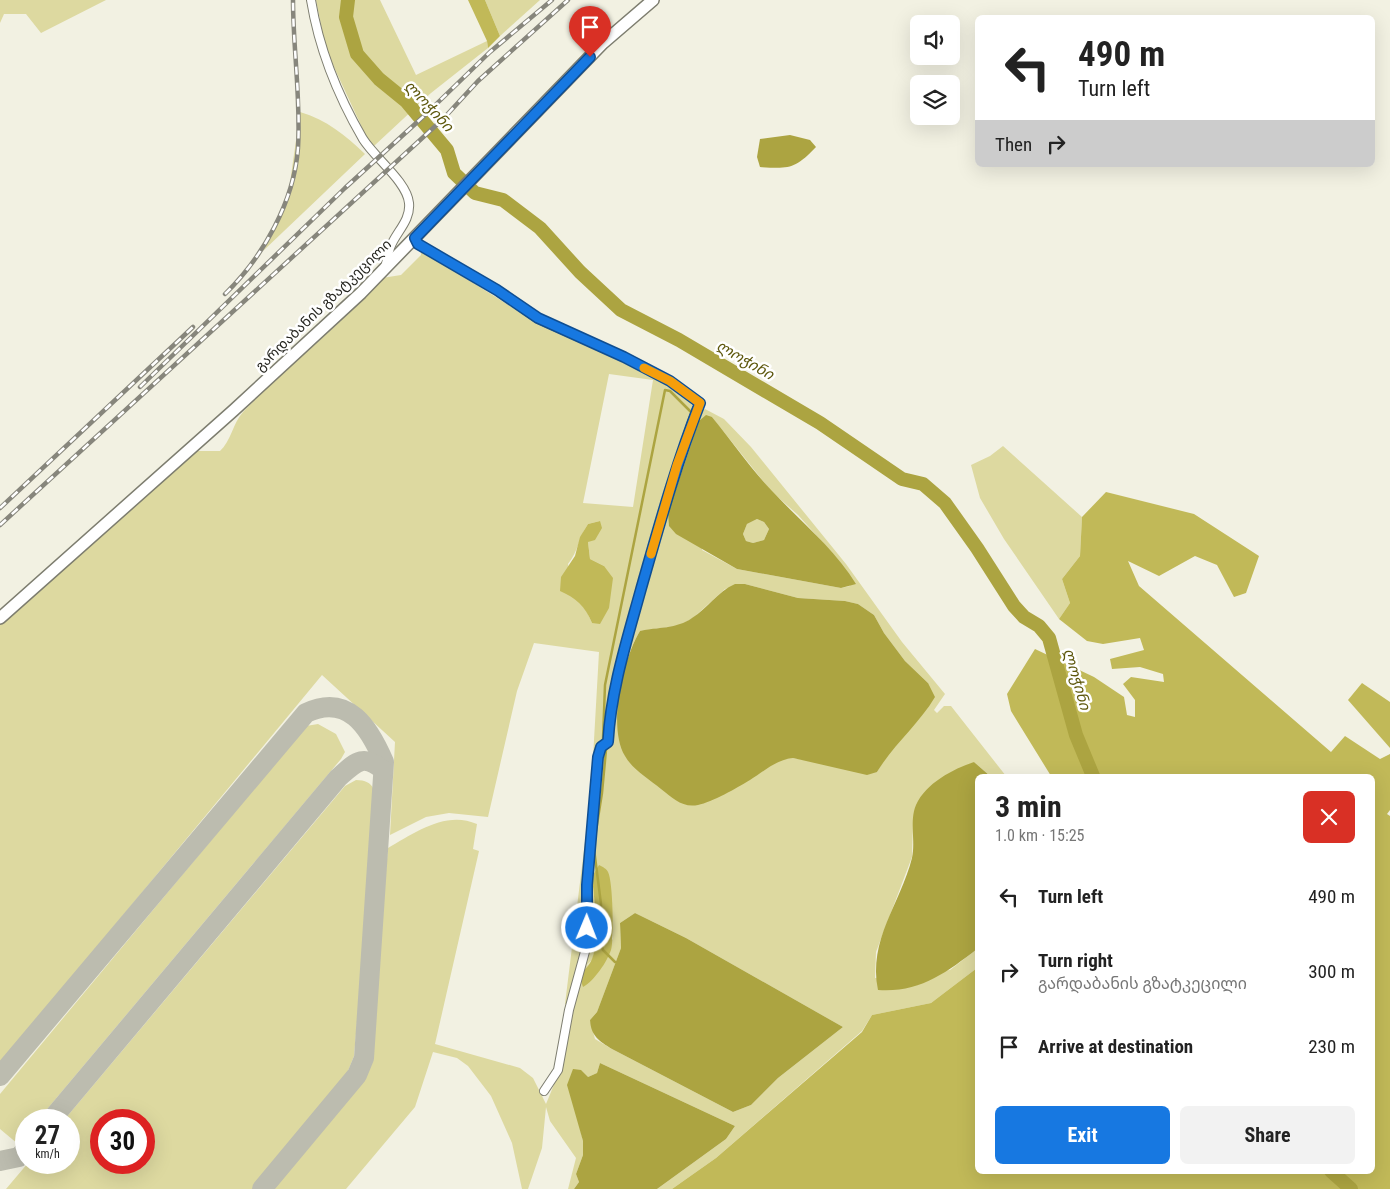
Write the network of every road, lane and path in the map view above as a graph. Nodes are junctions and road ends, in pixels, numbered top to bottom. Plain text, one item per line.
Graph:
1 (311, 0) edge
2 (653, 0) edge
3 (415, 238) junction
4 (385, 267) junction
5 (0, 618) edge
6 (544, 1091) dead end

1 - 4 street
2 - 3 main road, გარდაბანის გზატკეცილი
3 - 4 main road, გარდაბანის გზატკეცილი
3 - 6 street
4 - 5 main road, გარდაბანის გზატკეცილი

